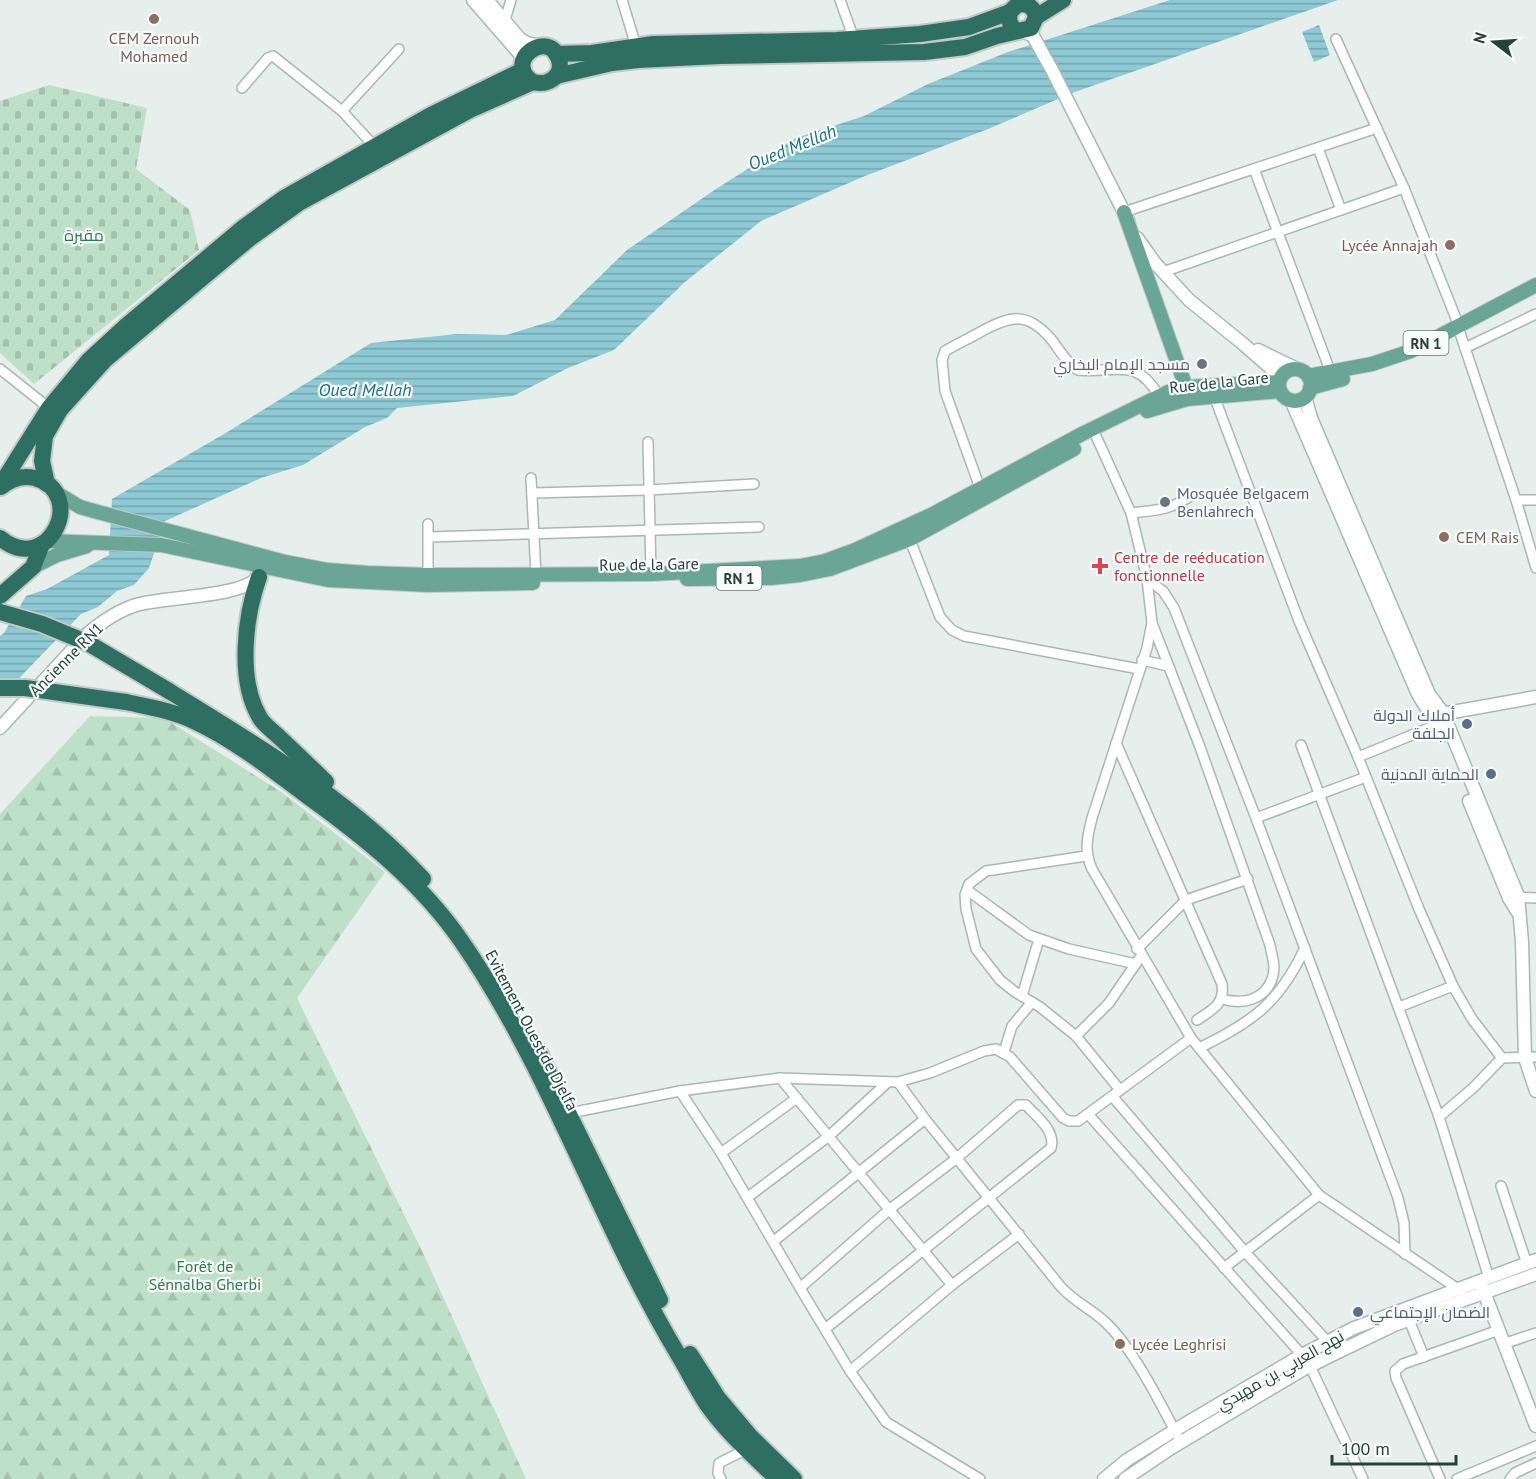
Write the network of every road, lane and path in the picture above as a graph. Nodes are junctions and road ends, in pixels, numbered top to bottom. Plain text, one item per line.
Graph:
1 (473, 0) edge
2 (487, 0) edge
3 (512, 0) edge
4 (622, 0) edge
5 (840, 0) edge
6 (1063, 0) edge
7 (505, 20) junction
8 (1029, 21) edge
9 (854, 39) junction
10 (1336, 39) dead end
11 (540, 46) junction
12 (636, 46) junction
13 (399, 49) dead end
14 (556, 54) junction
15 (526, 72) junction
16 (556, 76) junction
17 (242, 88) dead end
18 (342, 111) junction
19 (1377, 128) junction
20 (374, 146) junction
21 (1318, 148) junction
22 (1254, 169) junction
23 (1404, 188) junction
24 (1341, 210) junction
25 (1124, 212) junction
26 (1277, 232) junction
27 (1163, 272) junction
28 (1536, 285) edge
29 (1536, 295) edge
30 (1536, 314) edge
31 (1459, 330) junction
32 (1242, 343) junction
33 (1466, 348) junction
34 (0, 369) edge
35 (1331, 373) junction
36 (1294, 385) junction
37 (1186, 387) junction
38 (1159, 396) junction
39 (1214, 396) junction
40 (49, 408) junction
41 (1093, 433) junction
42 (648, 442) dead end
43 (531, 478) dead end
44 (754, 484) dead end
45 (0, 487) edge
46 (51, 488) junction
47 (980, 488) junction
48 (648, 490) junction
49 (532, 493) junction
50 (1189, 497) dead end
51 (1516, 500) junction
52 (1536, 500) edge
53 (1131, 513) junction
54 (428, 524) dead end
55 (759, 527) dead end
56 (649, 530) junction
57 (907, 533) junction
58 (534, 534) junction
59 (429, 537) junction
60 (0, 538) edge
61 (45, 542) junction
62 (98, 542) junction
63 (33, 567) junction
64 (263, 567) junction
65 (1536, 568) edge
66 (651, 574) junction
67 (428, 575) junction
68 (536, 575) junction
69 (1148, 579) junction
70 (0, 596) edge
71 (0, 612) edge
72 (1152, 623) junction
73 (1141, 665) junction
74 (1168, 666) junction
75 (0, 688) edge
76 (1536, 697) edge
77 (1438, 718) junction
78 (0, 729) edge
79 (1116, 742) junction
80 (1301, 745) dead end
81 (1358, 757) junction
82 (1366, 777) junction
83 (1320, 793) junction
84 (1256, 818) junction
85 (398, 852) junction
86 (1086, 856) junction
87 (1248, 879) junction
88 (967, 890) junction
89 (1514, 897) junction
90 (1536, 898) edge
91 (1186, 900) junction
92 (1039, 939) junction
93 (1305, 948) junction
94 (1138, 956) junction
95 (1454, 986) junction
96 (1022, 996) junction
97 (1222, 999) junction
98 (1032, 1002) junction
99 (1399, 1007) junction
100 (1197, 1020) dead end
101 (1076, 1036) junction
102 (1191, 1038) junction
103 (1199, 1048) junction
104 (1004, 1052) junction
105 (1531, 1057) edge
106 (1502, 1058) junction
107 (780, 1078) junction
108 (888, 1082) junction
109 (898, 1082) junction
110 (680, 1091) junction
111 (1536, 1091) edge
112 (1116, 1093) junction
113 (797, 1098) junction
114 (1088, 1114) junction
115 (564, 1115) junction
116 (1439, 1117) junction
117 (925, 1119) junction
118 (829, 1136) junction
119 (721, 1153) junction
120 (957, 1158) junction
121 (860, 1173) junction
122 (1501, 1186) dead end
123 (1318, 1195) junction
124 (748, 1197) junction
125 (989, 1198) junction
126 (890, 1209) junction
127 (1019, 1234) junction
128 (774, 1241) junction
129 (924, 1250) junction
130 (1245, 1252) junction
131 (1405, 1254) junction
132 (1532, 1262) edge
133 (1224, 1268) junction
134 (1536, 1274) edge
135 (1484, 1284) junction
136 (952, 1285) junction
137 (800, 1288) junction
138 (1463, 1294) junction
139 (1409, 1320) junction
140 (825, 1329) junction
141 (1499, 1330) junction
142 (1536, 1333) edge
143 (1328, 1342) junction
144 (1503, 1344) junction
145 (1302, 1355) junction
146 (1424, 1357) junction
147 (1310, 1366) junction
148 (850, 1371) junction
149 (1195, 1426) junction
150 (1536, 1426) edge
151 (1175, 1430) junction
152 (1181, 1442) junction
153 (1536, 1446) edge
154 (747, 1449) junction
155 (1536, 1463) edge
156 (721, 1479) edge
157 (777, 1479) edge
158 (794, 1479) edge
159 (980, 1479) edge
160 (1104, 1479) edge
161 (1125, 1479) edge
162 (1363, 1479) edge
163 (1440, 1479) edge
164 (1457, 1479) edge
165 (1510, 1479) edge

1 - 15 main road
2 - 7 main road
3 - 7 street
4 - 12 street
5 - 9 street
6 - 8 highway
7 - 11 main road
8 - 9 highway
8 - 16 highway
8 - 25 main road
9 - 12 highway
10 - 19 street
11 - 14 highway
11 - 15 highway
12 - 14 highway
13 - 18 street
14 - 16 highway
15 - 16 highway
15 - 20 highway
15 - 46 highway
17 - 18 street
18 - 20 street
19 - 21 street
19 - 23 street
20 - 40 highway
21 - 22 street
21 - 24 street
22 - 25 street
22 - 26 street
23 - 24 street
23 - 31 street
24 - 26 street
25 - 27 main road
25 - 37 main road
26 - 27 street
26 - 35 street
27 - 32 main road
28 - 31 main road, RN 1
29 - 31 main road, RN 1
30 - 33 street
31 - 33 street
31 - 35 main road, RN 1
31 - 36 main road, RN 1
32 - 36 main road
32 - 36 main road
33 - 51 street
34 - 40 street
35 - 36 main road, RN 1
36 - 37 main road, Rue de la Gare / RN 1
36 - 39 main road, Rue de la Gare / RN 1
36 - 77 main road
37 - 38 main road, Rue de la Gare / RN 1
38 - 41 main road, Rue de la Gare / RN 1
38 - 47 street
39 - 41 main road, Rue de la Gare / RN 1
39 - 81 street
40 - 45 highway
41 - 47 main road, Rue de la Gare / RN 1
41 - 53 street
41 - 57 main road, Rue de la Gare / RN 1
42 - 48 street
43 - 49 street
44 - 48 street
45 - 46 highway
46 - 61 highway
46 - 64 main road, Rue de la Gare / RN 1
47 - 57 main road, Rue de la Gare / RN 1
48 - 49 street
48 - 56 street
49 - 58 street
50 - 53 street
51 - 52 street
51 - 65 street
53 - 69 street
54 - 59 street
55 - 56 street
56 - 58 street
56 - 66 street
57 - 64 main road, Rue de la Gare / RN 1
57 - 66 main road, Rue de la Gare / RN 1
57 - 73 street
58 - 59 street
58 - 68 street
59 - 67 street
60 - 61 highway
61 - 62 main road, RN 1
61 - 63 highway
62 - 63 main road
62 - 64 main road, Rue de la Gare / RN 1
63 - 70 highway
64 - 67 main road, Rue de la Gare / RN 1
64 - 78 main road, Ancienne RN1
64 - 85 highway
66 - 68 main road, Rue de la Gare / RN 1
67 - 68 main road, Rue de la Gare / RN 1
69 - 72 street
69 - 84 street
71 - 85 highway, bridge
72 - 73 street
72 - 74 street
73 - 74 street
73 - 79 street
74 - 87 street
75 - 115 highway, Evitement Ouest de Djelfa, bridge
76 - 77 main road
77 - 81 street
77 - 89 main road
79 - 86 street
79 - 91 street
80 - 83 street
81 - 82 street
82 - 83 street
82 - 95 street
83 - 84 street
83 - 99 street
84 - 93 street
85 - 115 highway
86 - 88 street
86 - 94 street
87 - 91 street
87 - 97 street
88 - 92 street
88 - 96 street
89 - 90 street
89 - 105 main road
91 - 94 street
91 - 97 street
92 - 94 street
92 - 96 street
93 - 103 street
93 - 131 street
94 - 101 street
94 - 102 street
95 - 99 street
95 - 106 street
96 - 98 street
97 - 100 street
98 - 101 street
98 - 104 street
99 - 116 street
101 - 112 street
102 - 103 street
102 - 112 street
103 - 123 street
104 - 109 street
104 - 114 street
105 - 106 street
105 - 111 main road
106 - 116 street
107 - 108 street
107 - 110 street
107 - 113 street
108 - 109 street
108 - 118 street
109 - 117 street
110 - 115 street
110 - 119 street
112 - 114 street
112 - 130 street
113 - 118 street
113 - 119 street
114 - 133 street
115 - 154 highway, Evitement Ouest de Djelfa
115 - 158 highway, Evitement Ouest de Djelfa
116 - 135 street
117 - 120 street
117 - 121 street
118 - 121 street
118 - 124 street
119 - 124 street
120 - 125 street
120 - 125 street
120 - 126 street
121 - 126 street
121 - 128 street
122 - 132 street
123 - 130 street
123 - 131 street
124 - 128 street
125 - 127 street
125 - 129 street
126 - 129 street
126 - 137 street
127 - 136 street
127 - 151 street
128 - 137 street
129 - 136 street
129 - 140 street
130 - 133 street
130 - 143 street
131 - 138 street
132 - 135 main road, نهج العربي بن مهيدي
133 - 145 street
134 - 135 main road, نهج العربي بن مهيدي
135 - 138 main road, نهج العربي بن مهيدي
135 - 141 main road
136 - 148 street
137 - 140 street
138 - 139 main road, نهج العربي بن مهيدي
138 - 143 main road, نهج العربي بن مهيدي
139 - 146 street
139 - 147 main road, نهج العربي بن مهيدي
140 - 148 street
141 - 144 main road
141 - 146 street
142 - 144 street
143 - 145 main road, نهج العربي بن مهيدي
144 - 150 main road
145 - 147 street
145 - 149 main road, نهج العربي بن مهيدي
146 - 163 street
147 - 149 main road, نهج العربي بن مهيدي
147 - 162 street
148 - 159 street
149 - 151 main road, نهج العربي بن مهيدي
149 - 152 main road, نهج العربي بن مهيدي
151 - 152 street
151 - 160 main road, نهج العربي بن مهيدي
152 - 161 main road, نهج العربي بن مهيدي
153 - 164 street
154 - 156 street
154 - 157 highway, Evitement Ouest de Djelfa
155 - 165 street

